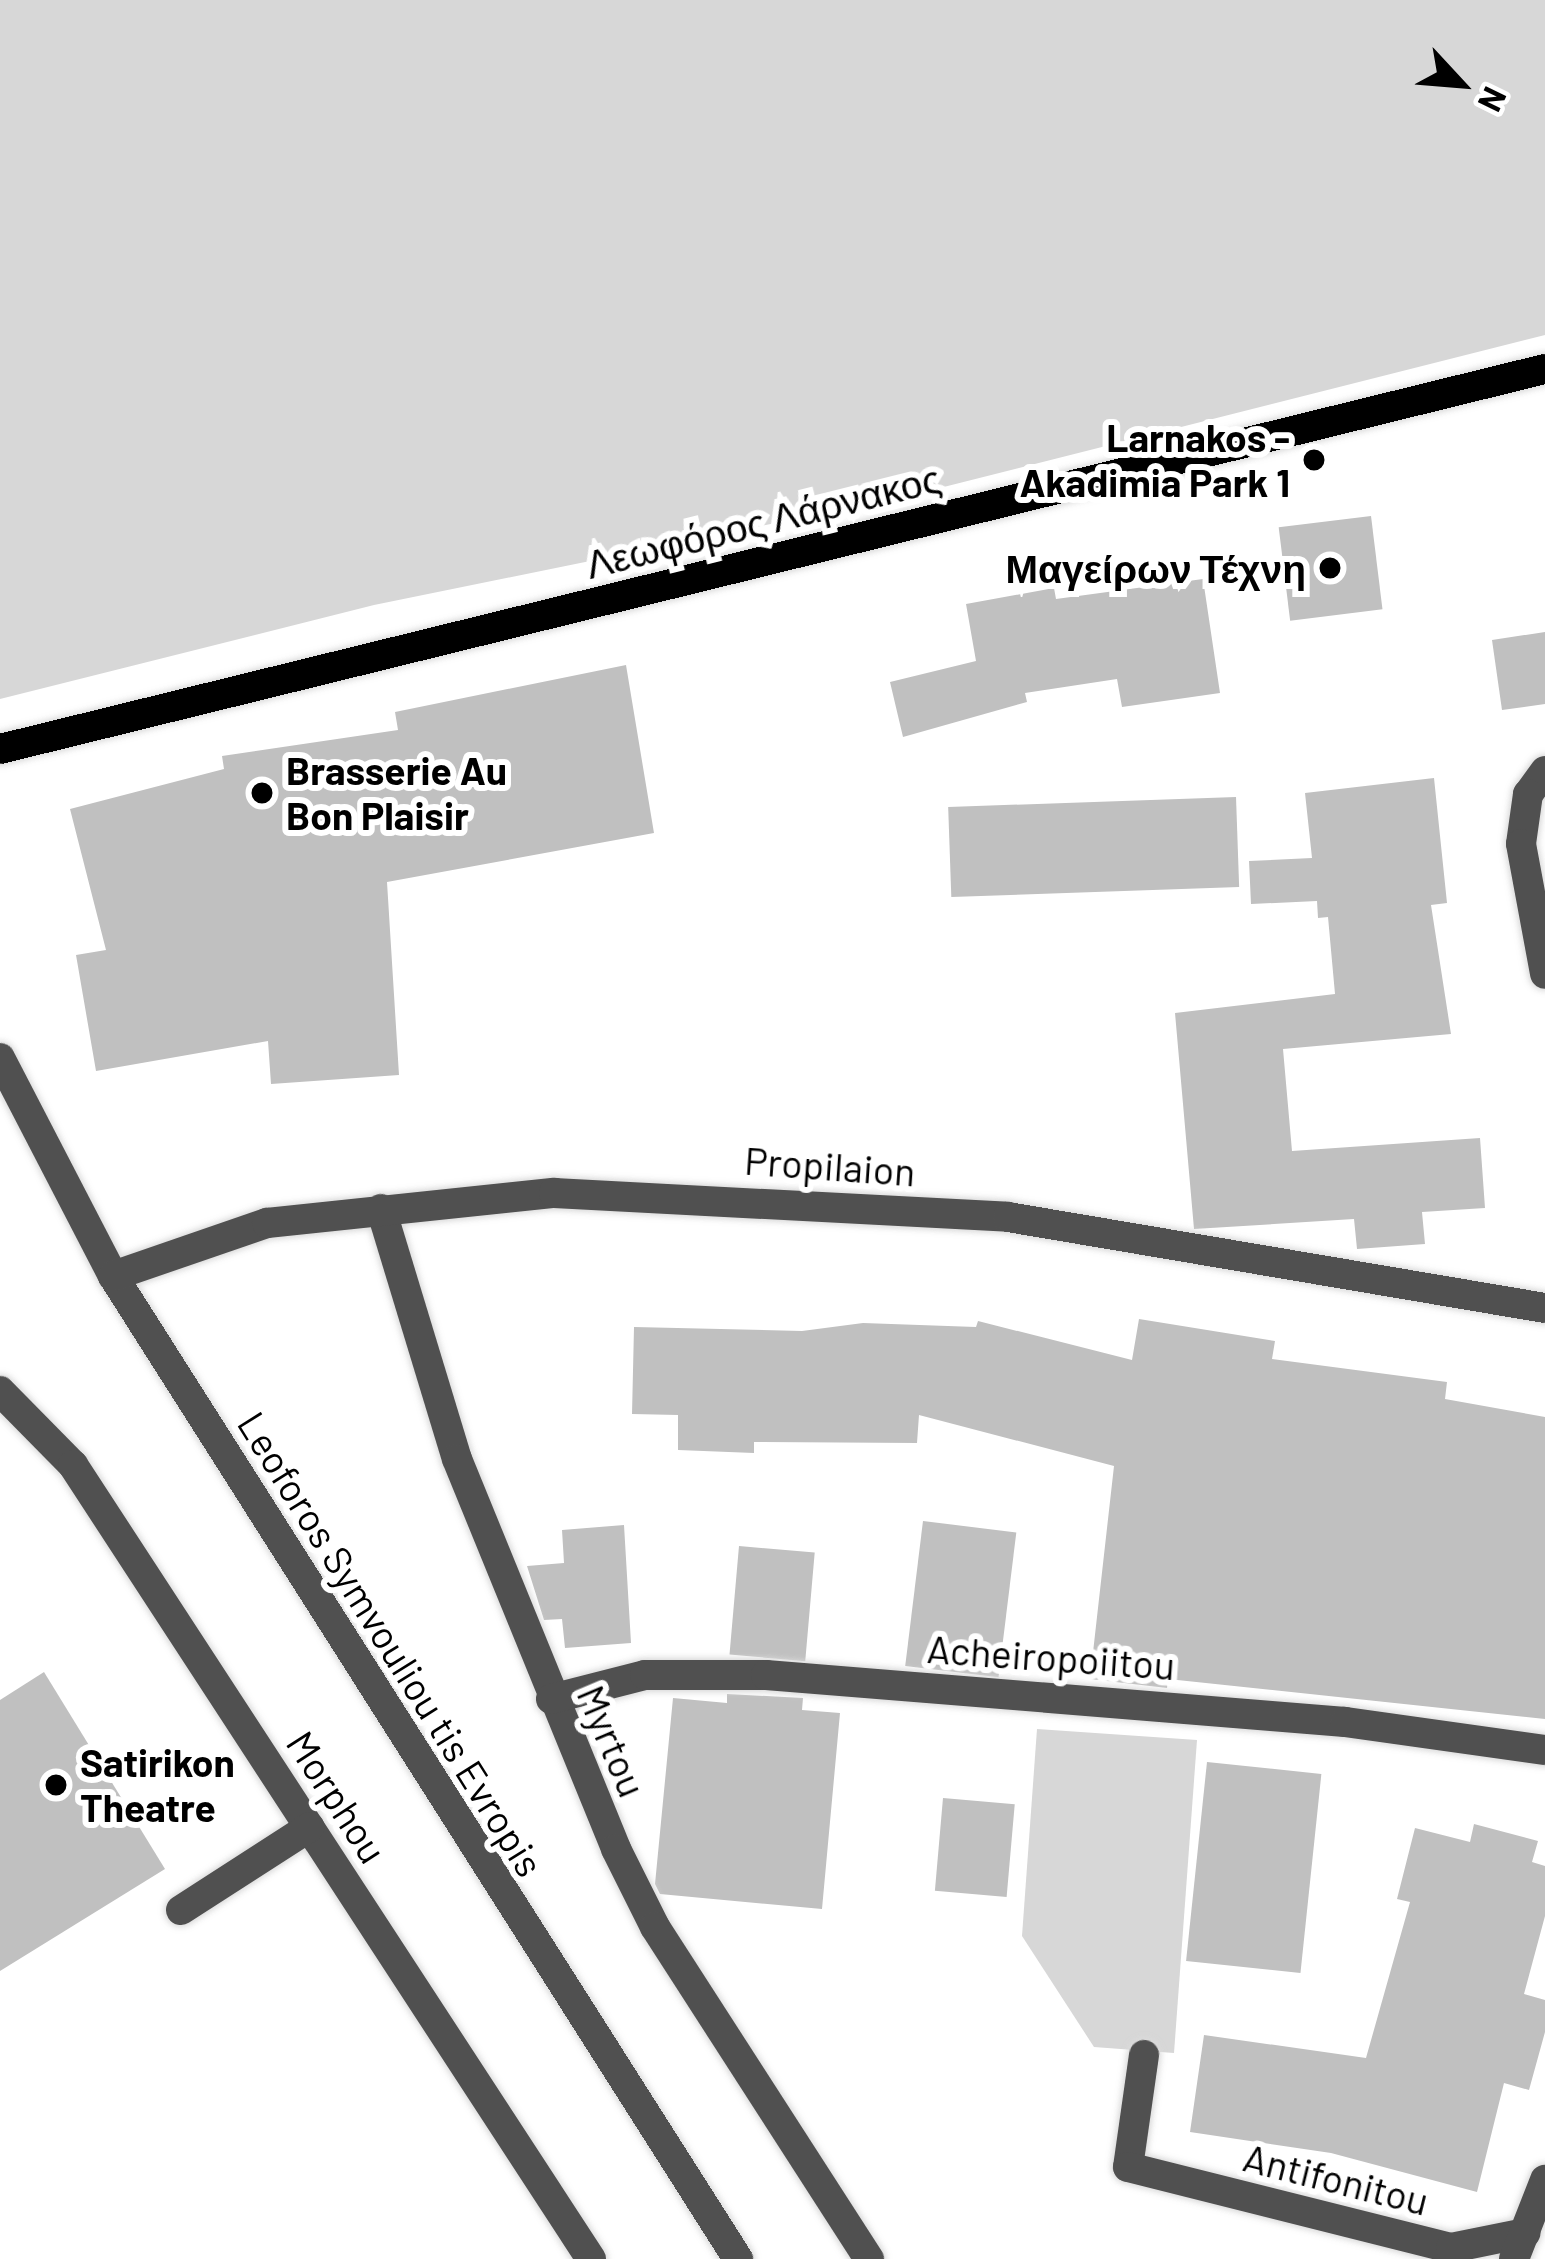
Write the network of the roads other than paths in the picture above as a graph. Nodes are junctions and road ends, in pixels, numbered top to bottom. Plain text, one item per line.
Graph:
1 (1545, 369) edge
2 (0, 749) edge
3 (1545, 771) edge
4 (1545, 974) edge
5 (0, 1058) edge
6 (381, 1209) junction
7 (113, 1276) junction
8 (1545, 1308) edge
9 (0, 1391) edge
10 (551, 1699) junction
11 (1545, 1750) edge
12 (310, 1827) junction
13 (181, 1910) dead end
14 (1144, 2055) dead end
15 (1545, 2180) edge
16 (1519, 2246) edge
17 (591, 2259) edge
18 (738, 2259) edge
19 (869, 2259) edge

1 - 2 main road, Λεωφόρος Λάρνακος
3 - 4 street
5 - 7 street, Leoforos Symvouliou tis Evropis
6 - 7 street, Propilaion
6 - 8 street, Propilaion
6 - 10 street, Myrtou
7 - 18 street, Leoforos Symvouliou tis Evropis
9 - 12 street, Morphou
10 - 11 street, Acheiropoiitou
10 - 19 street, Myrtou
12 - 13 street
12 - 17 street, Morphou
14 - 16 street, Antifonitou
15 - 16 street

